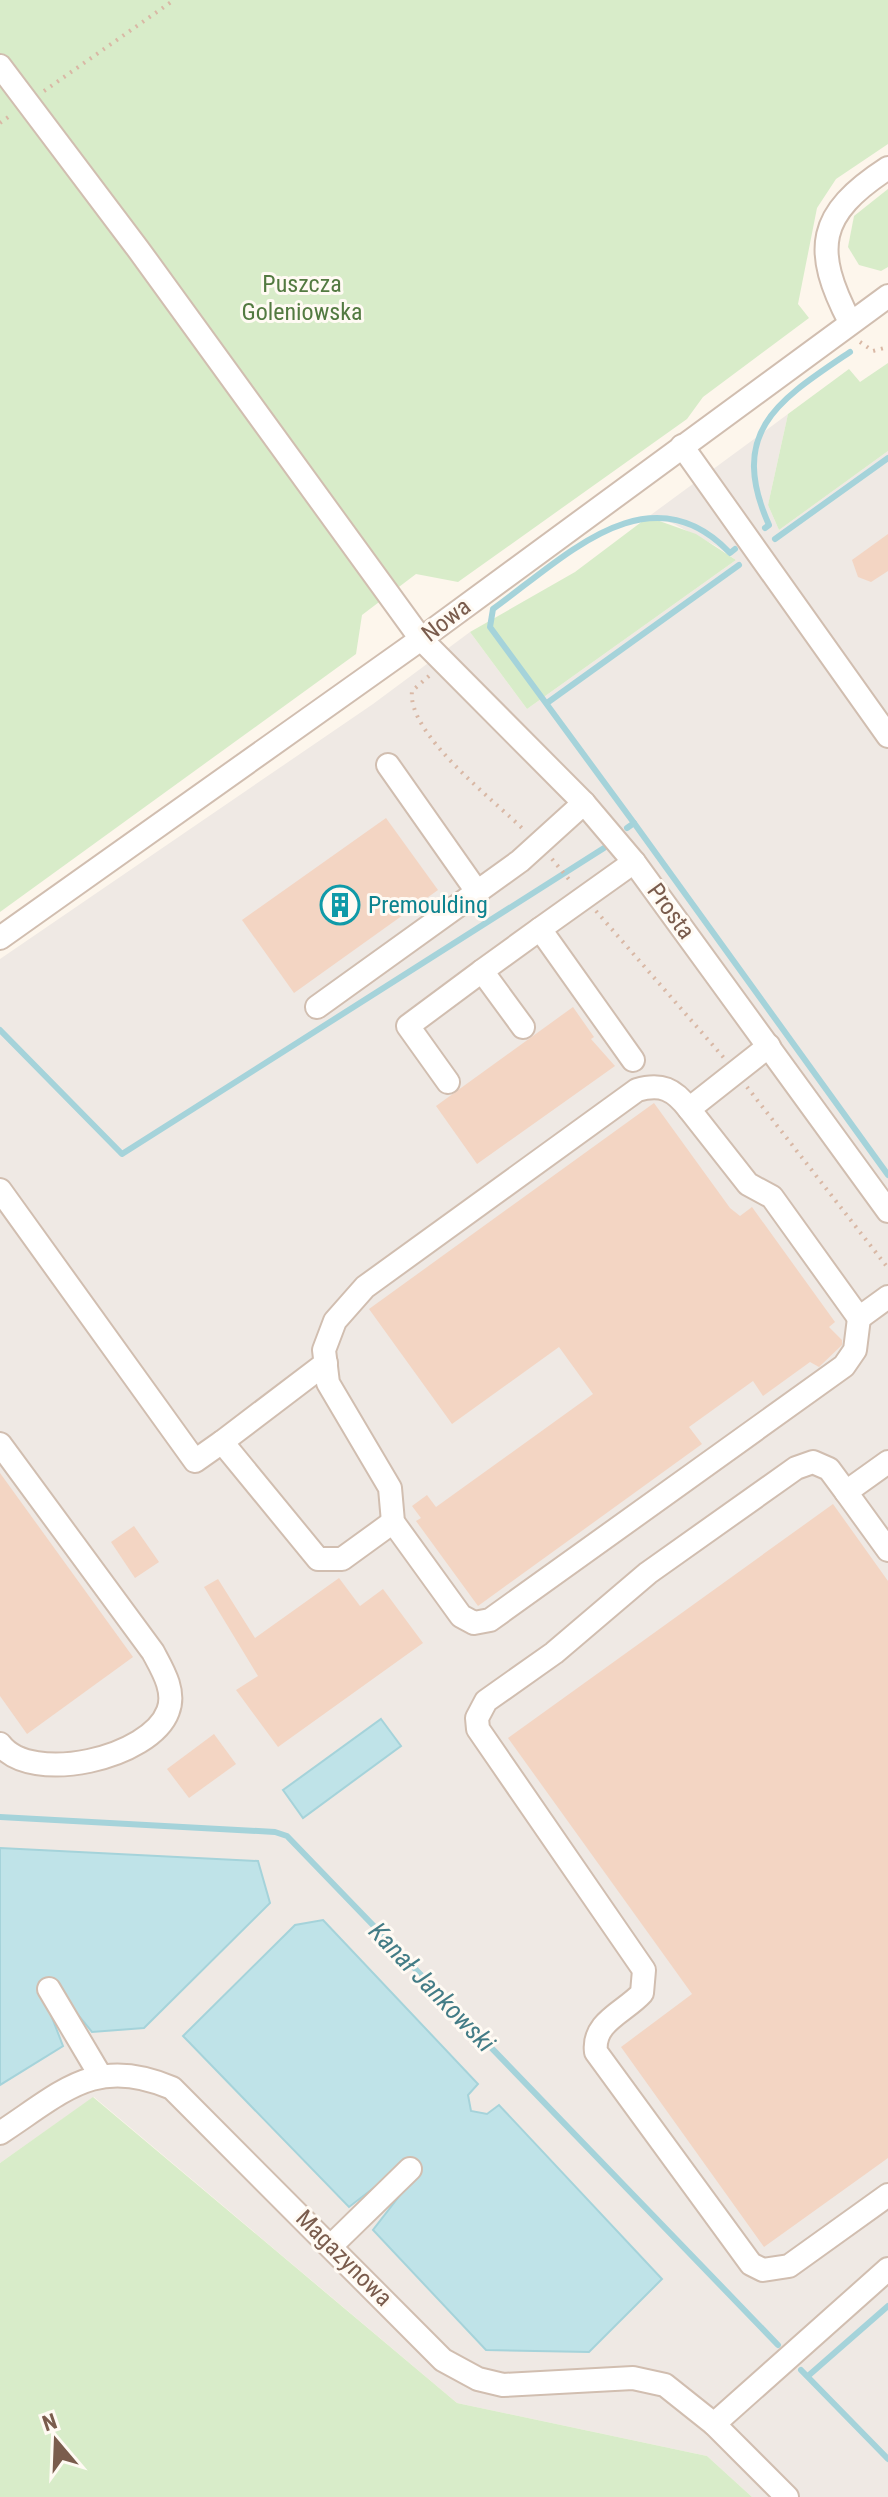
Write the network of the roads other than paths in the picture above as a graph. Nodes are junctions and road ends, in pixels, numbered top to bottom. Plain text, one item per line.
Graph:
1 (0, 66) edge
2 (888, 168) edge
3 (888, 296) edge
4 (850, 322) junction
5 (682, 446) junction
6 (421, 639) junction
7 (888, 736) edge
8 (388, 765) dead end
9 (584, 803) junction
10 (634, 862) junction
11 (478, 893) junction
12 (540, 929) junction
13 (0, 938) edge
14 (482, 971) junction
15 (317, 1007) dead end
16 (523, 1027) dead end
17 (769, 1046) junction
18 (633, 1060) dead end
19 (448, 1082) dead end
20 (689, 1109) junction
21 (0, 1190) edge
22 (888, 1211) edge
23 (888, 1297) edge
24 (859, 1318) junction
25 (326, 1363) junction
26 (222, 1442) junction
27 (0, 1444) edge
28 (888, 1462) edge
29 (846, 1492) junction
30 (393, 1522) junction
31 (888, 1550) edge
32 (0, 1744) edge
33 (49, 1989) dead end
34 (100, 2075) junction
35 (0, 2133) edge
36 (410, 2169) dead end
37 (888, 2195) edge
38 (332, 2245) junction
39 (888, 2269) edge
40 (714, 2424) junction
41 (787, 2497) edge

1 - 6 street, Prosta
2 - 4 street
3 - 4 street, Nowa
4 - 5 street, Nowa
5 - 6 street, Nowa
5 - 7 street
6 - 9 street, Prosta
6 - 13 street, Nowa
8 - 11 street
9 - 10 street, Prosta
9 - 11 street
10 - 12 street
10 - 17 street, Prosta
11 - 15 street
12 - 14 street
12 - 18 street
14 - 16 street
14 - 19 street
17 - 20 street
17 - 22 street, Prosta
20 - 24 street
20 - 25 street
21 - 26 street
23 - 24 street
24 - 30 street
25 - 26 street
25 - 30 street
26 - 30 street
27 - 32 street
28 - 29 street
29 - 31 street
29 - 37 street
33 - 34 street
34 - 35 street, Magazynowa
34 - 38 street, Magazynowa
36 - 38 street
38 - 40 street, Magazynowa
39 - 40 street
40 - 41 street, Magazynowa

